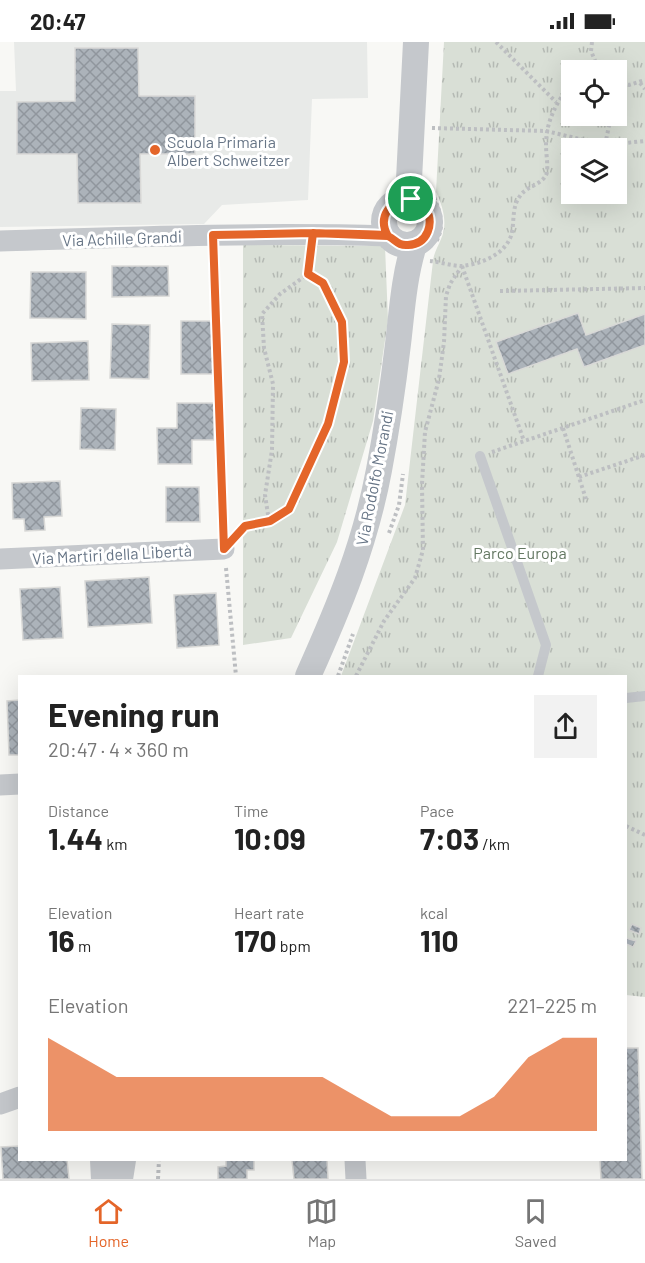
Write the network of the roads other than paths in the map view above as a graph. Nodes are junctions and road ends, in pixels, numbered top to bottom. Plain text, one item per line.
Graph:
1 (416, 42) edge
2 (408, 199) junction
3 (0, 241) edge
4 (406, 246) junction
5 (480, 456) road end
6 (224, 549) road end
7 (0, 559) edge
8 (308, 675) edge
9 (538, 675) edge
10 (645, 696) edge
11 (627, 698) edge
12 (18, 784) edge
13 (0, 785) edge
14 (18, 1098) edge
15 (0, 1104) edge
16 (103, 1161) edge
17 (113, 1161) edge
18 (123, 1161) edge
19 (355, 1161) edge
20 (104, 1179) edge
21 (119, 1179) edge
22 (356, 1179) edge

1 - 2 street
2 - 4 street, Via Rodolfo Morandi
2 - 4 street
3 - 4 street, Via Achille Grandi
4 - 8 street, Via Rodolfo Morandi
5 - 9 lane
6 - 7 street, Via Martiri della Libertà
10 - 11 lane
12 - 13 street
14 - 15 street
16 - 20 street
17 - 21 street
18 - 21 street
19 - 22 street

